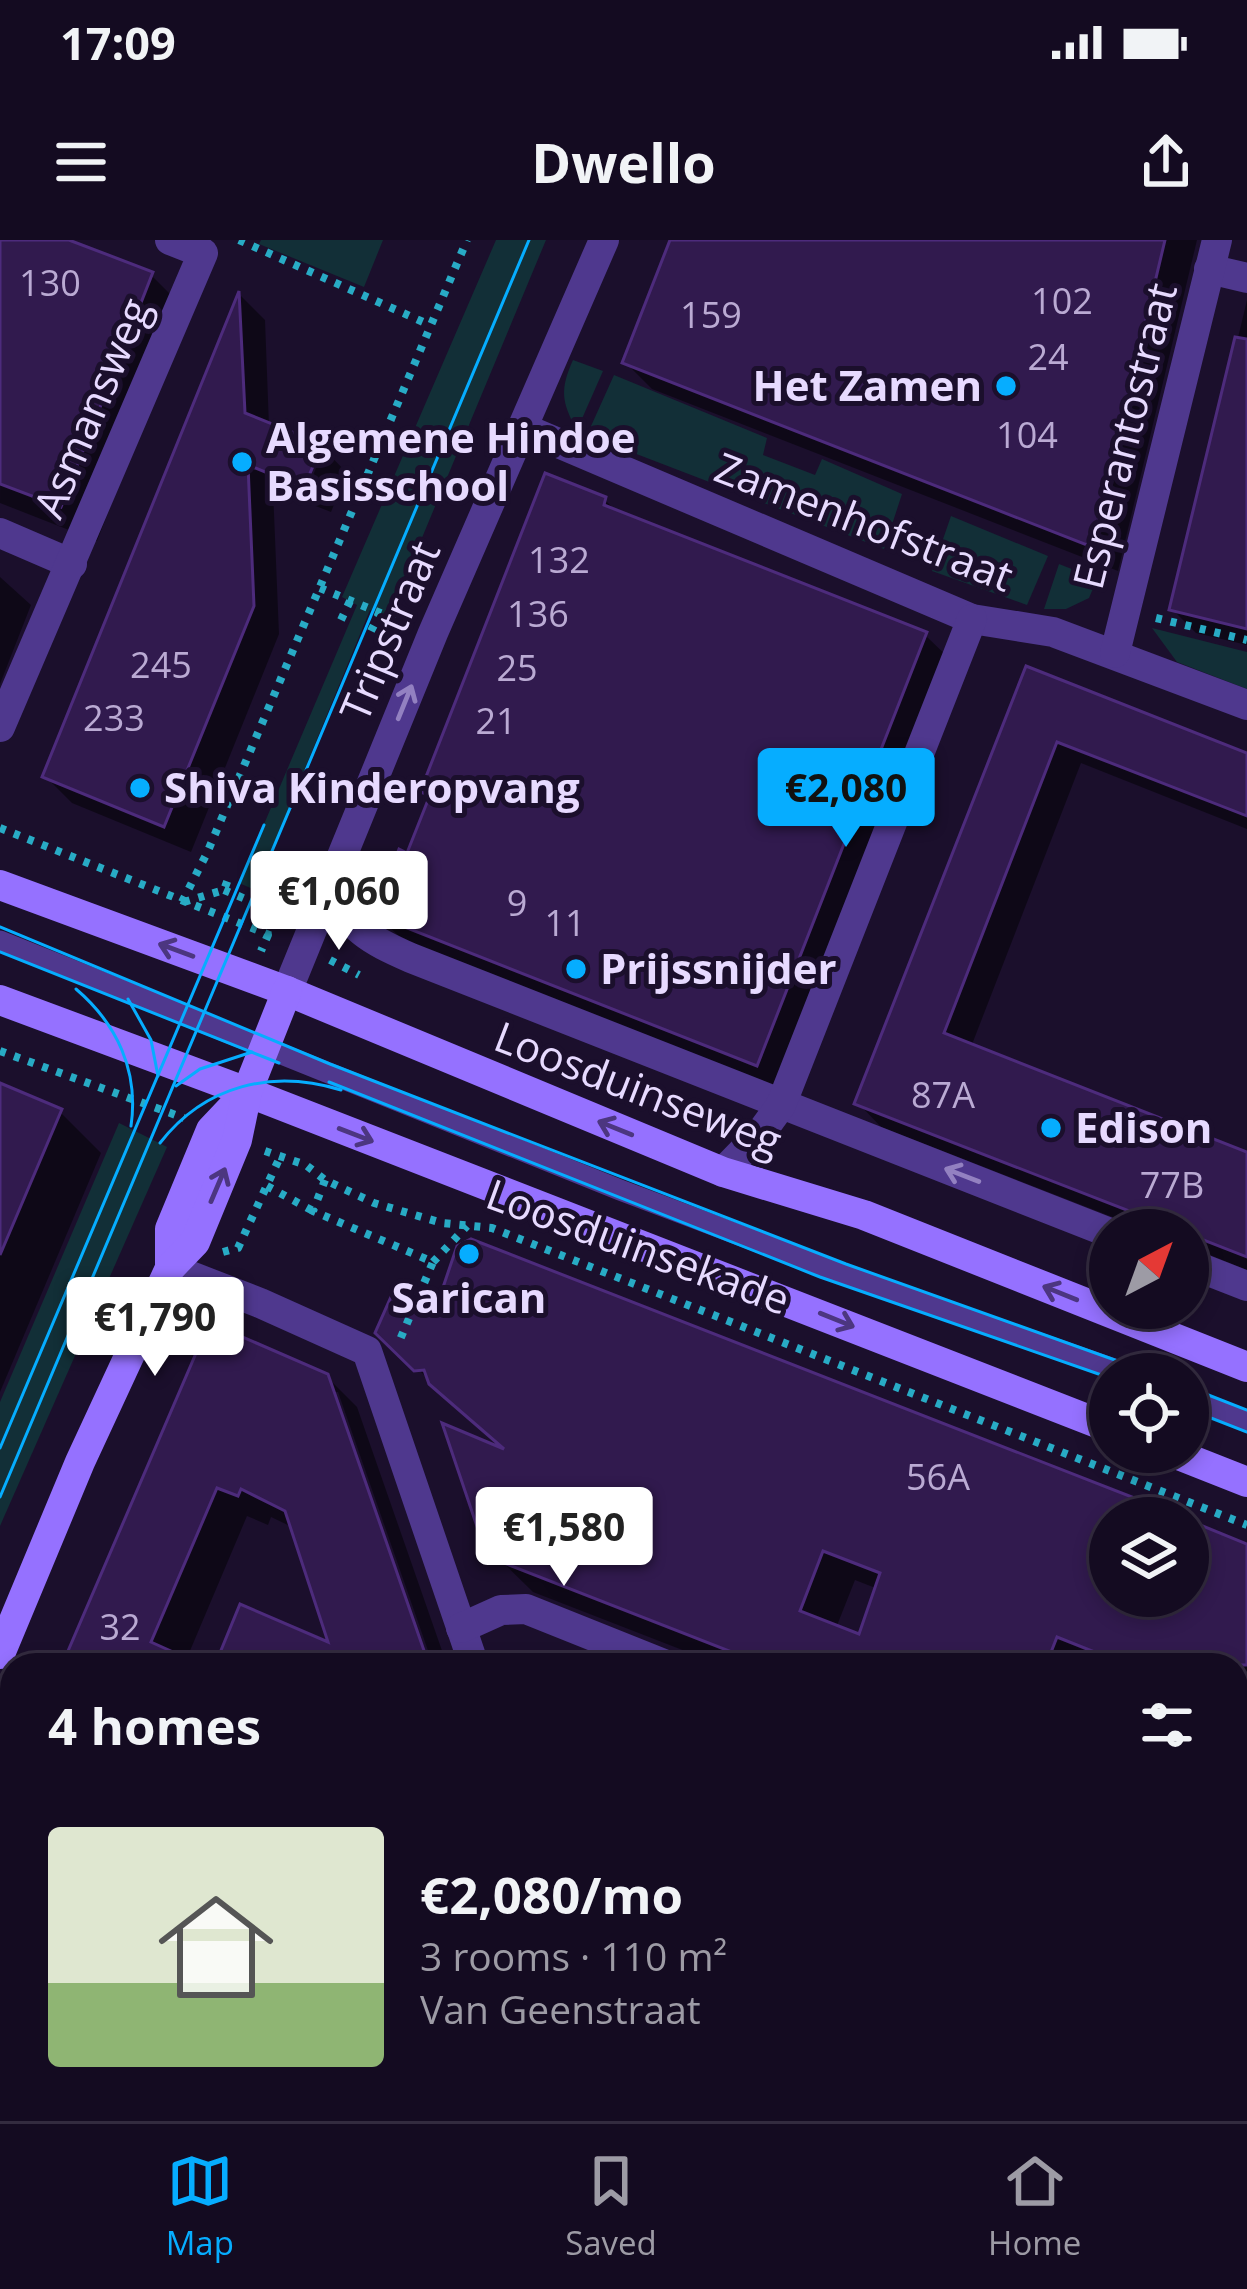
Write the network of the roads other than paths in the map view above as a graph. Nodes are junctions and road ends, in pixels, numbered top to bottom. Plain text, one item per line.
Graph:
1 (170, 240) edge
2 (604, 240) edge
3 (1213, 255) edge
4 (1247, 278) edge
5 (523, 428) junction
6 (0, 533) edge
7 (72, 564) junction
8 (972, 619) junction
9 (1115, 652) junction
10 (1247, 705) edge
11 (0, 727) edge
12 (0, 885) edge
13 (329, 888) junction
14 (0, 940) edge
15 (287, 991) junction
16 (0, 1000) edge
17 (265, 1046) junction
18 (247, 1092) junction
19 (781, 1105) junction
20 (723, 1172) junction
21 (1089, 1225) edge
22 (170, 1268) junction
23 (1209, 1271) edge
24 (1247, 1286) edge
25 (1089, 1360) edge
26 (1247, 1367) edge
27 (1209, 1406) edge
28 (1089, 1420) edge
29 (1247, 1421) edge
30 (1209, 1467) edge
31 (1247, 1482) edge
32 (461, 1628) junction
33 (0, 1653) edge
34 (470, 1653) edge
35 (636, 1653) edge

1 - 7 street, Asmansweg
2 - 5 street, Tripstraat
3 - 4 street
3 - 9 street, Esperantostraat
5 - 8 street, Zamenhofstraat
13 -> 5 street, Tripstraat
6 - 7 street
7 - 11 street, Asmansweg
8 - 9 street, Zamenhofstraat
8 - 19 street
9 - 10 street, Zamenhofstraat
15 -> 12 main road, Loosduinseweg
13 - 15 street, Tripstraat
13 - 19 street, Loosduinseweg
14 - 17 lane
15 - 17 main road
20 -> 15 main road, Loosduinseweg
16 - 18 main road, Loosduinsekade
17 - 18 main road
17 - 25 lane
18 - 22 main road
18 -> 28 main road, Loosduinsekade
19 - 20 street
21 -> 19 street, Loosduinseweg
26 -> 20 main road, Loosduinseweg
22 - 32 street
22 - 33 main road
23 - 24 street
27 - 29 lane
30 - 31 main road
32 - 34 street
32 - 35 street

